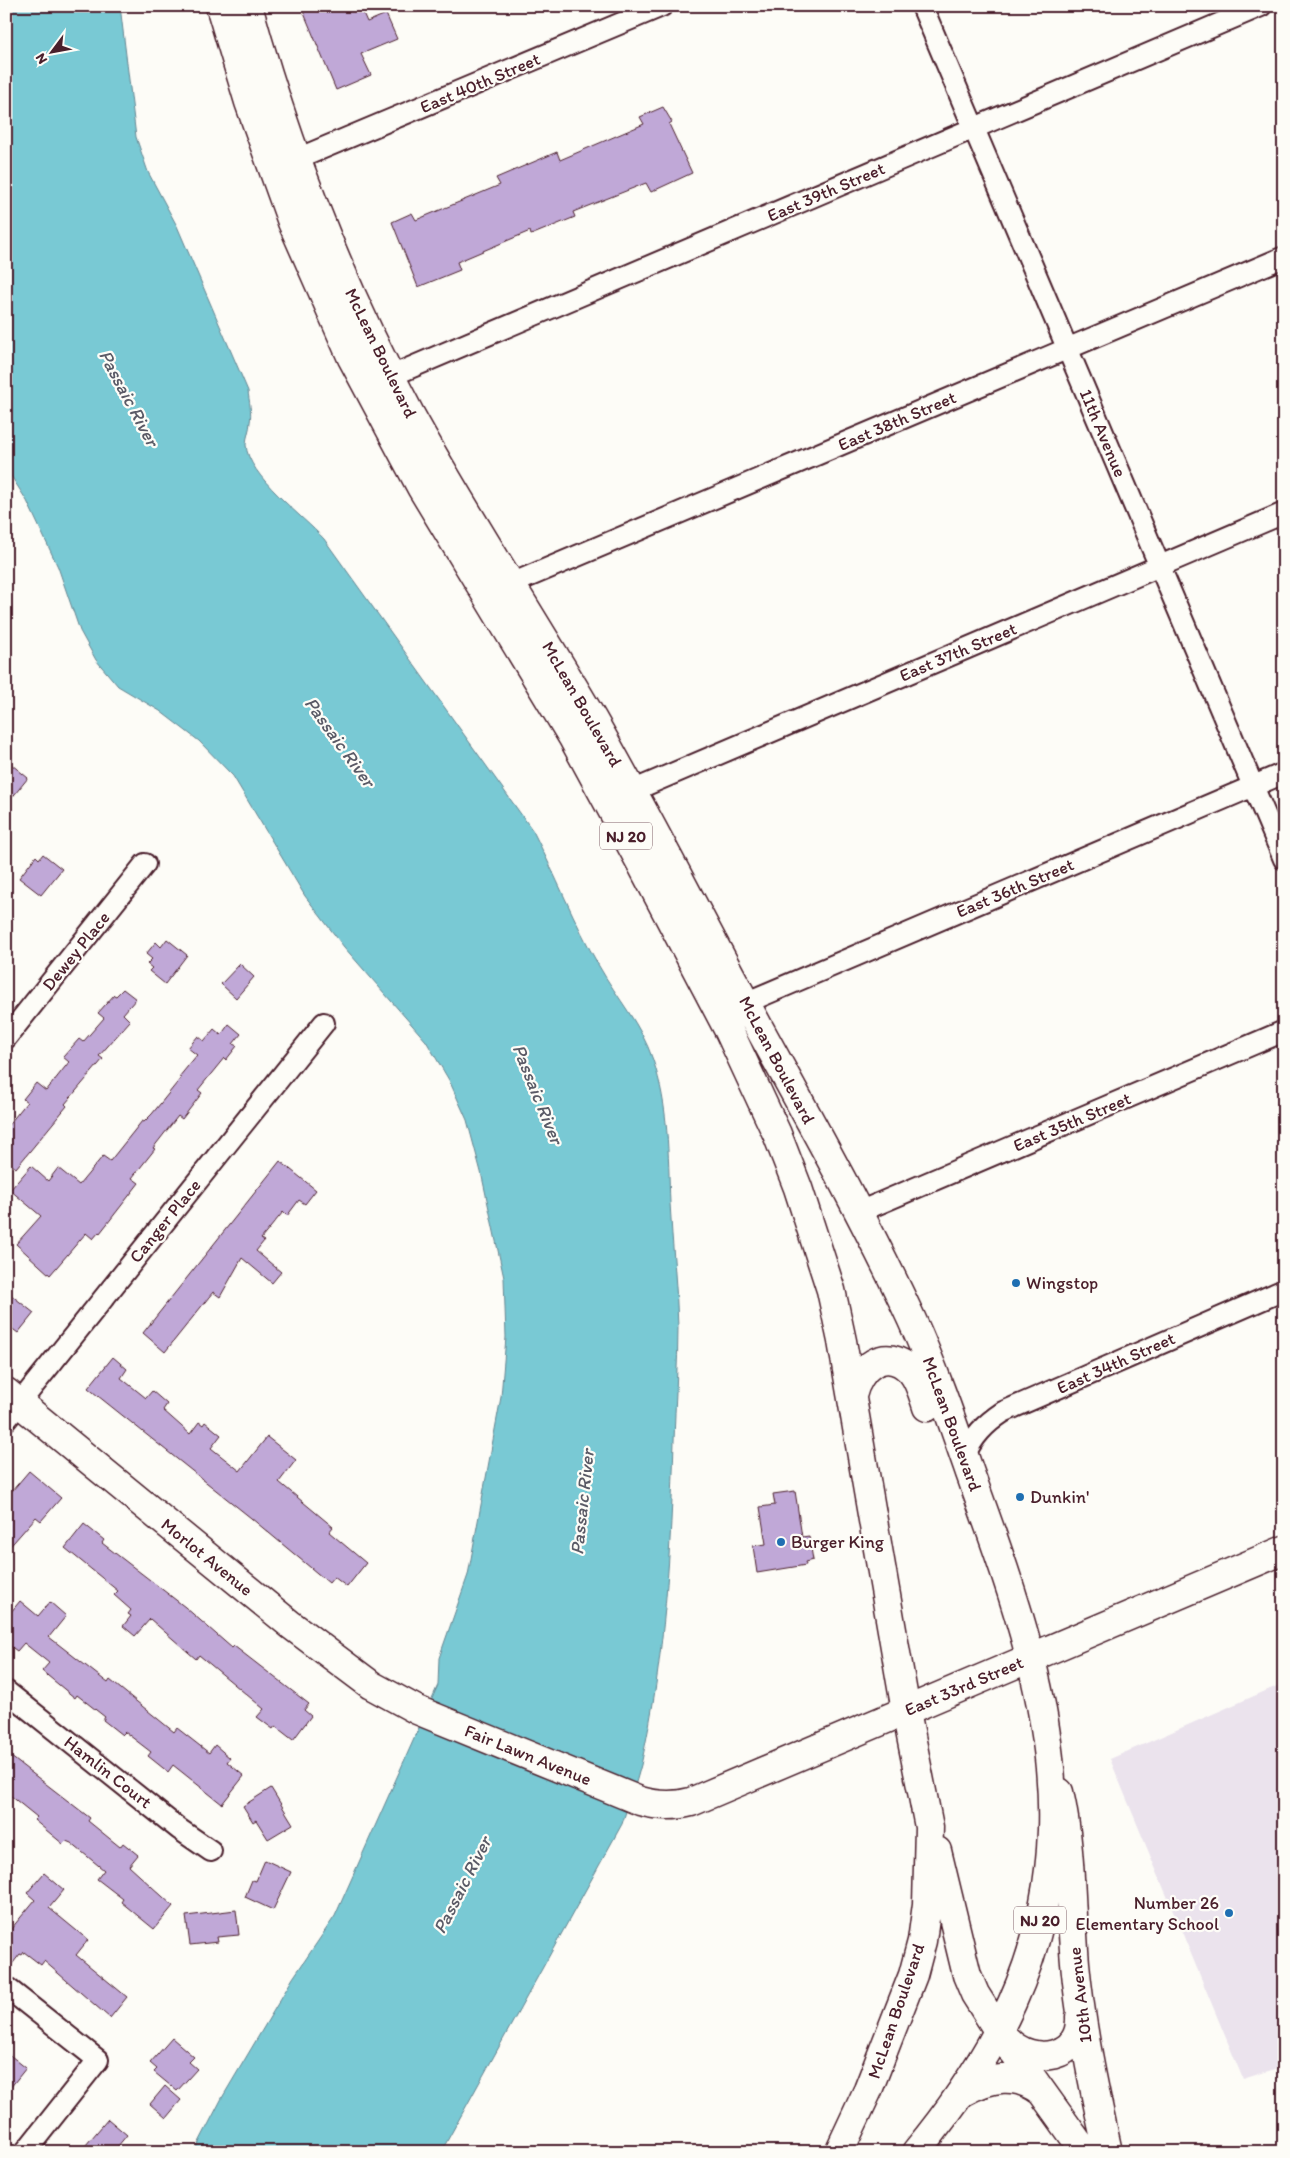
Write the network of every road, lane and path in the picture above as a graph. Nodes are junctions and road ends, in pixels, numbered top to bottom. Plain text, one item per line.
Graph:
1 (220, 6) edge
2 (248, 6) edge
3 (662, 6) edge
4 (922, 6) edge
5 (1261, 6) edge
6 (974, 129) junction
7 (297, 159) junction
8 (1284, 258) edge
9 (1068, 348) junction
10 (391, 376) junction
11 (1284, 513) edge
12 (1160, 566) junction
13 (511, 584) junction
14 (1284, 773) edge
15 (1253, 786) junction
16 (632, 791) junction
17 (1284, 859) edge
18 (145, 864) dead end
19 (745, 1002) junction
20 (324, 1022) dead end
21 (1284, 1031) edge
22 (6, 1038) edge
23 (859, 1212) junction
24 (1284, 1290) edge
25 (852, 1396) junction
26 (11, 1405) edge
27 (964, 1457) junction
28 (1284, 1550) edge
29 (1030, 1657) junction
30 (6, 1691) edge
31 (417, 1710) joint
32 (906, 1711) junction
33 (1047, 1748) junction
34 (640, 1801) joint
35 (929, 1827) junction
36 (211, 1851) dead end
37 (6, 1987) edge
38 (1079, 2006) junction
39 (999, 2032) junction
40 (963, 2092) junction
41 (1044, 2093) junction
42 (25, 2152) edge
43 (839, 2152) edge
44 (916, 2152) edge
45 (1085, 2152) edge
46 (1108, 2152) edge

1 - 25 main road, McLean Boulevard / NJ 20
2 - 7 main road, McLean Boulevard / NJ 20
3 - 7 street, East 40th Street
4 - 6 street, 11th Avenue
5 - 6 street, East 39th Street
6 - 9 street, 11th Avenue
6 - 10 street, East 39th Street
7 - 10 main road, McLean Boulevard / NJ 20
8 - 9 street, East 38th Street
9 - 12 street, 11th Avenue
9 - 13 street, East 38th Street
10 - 13 main road, McLean Boulevard / NJ 20
11 - 12 street, East 37th Street
12 - 15 street, 11th Avenue
12 - 16 street, East 37th Street
13 - 16 main road, McLean Boulevard / NJ 20
14 - 15 street, East 36th Street
15 - 17 street, 11th Avenue
15 - 19 street, East 36th Street
16 - 19 main road, McLean Boulevard / NJ 20
18 - 22 street, Dewey Place
19 - 23 main road, McLean Boulevard / NJ 20
20 - 26 street, Canger Place
21 - 23 street, East 35th Street
23 - 27 main road, McLean Boulevard / NJ 20
24 - 27 street, East 34th Street
25 - 29 main road
25 - 32 main road, McLean Boulevard / NJ 20
26 - 31 main road, Morlot Avenue
27 - 29 main road, McLean Boulevard / NJ 20
28 - 29 main road, East 33rd Street
29 - 32 main road, East 33rd Street
29 - 33 main road, McLean Boulevard / NJ 20
30 - 36 street, Hamlin Court
31 - 34 main road, Fair Lawn Avenue
32 - 34 main road, East 33rd Street
32 - 35 main road, McLean Boulevard / NJ 20
33 - 38 main road, 10th Avenue
33 - 39 main road, McLean Boulevard / NJ 20
35 - 39 main road
35 - 43 main road, McLean Boulevard / NJ 20
37 - 42 street
38 - 39 main road
38 - 46 main road, 10th Avenue
39 - 40 main road, McLean Boulevard / NJ 20
39 - 41 main road
40 - 41 main road
40 - 44 main road, McLean Boulevard / NJ 20
41 - 45 main road

